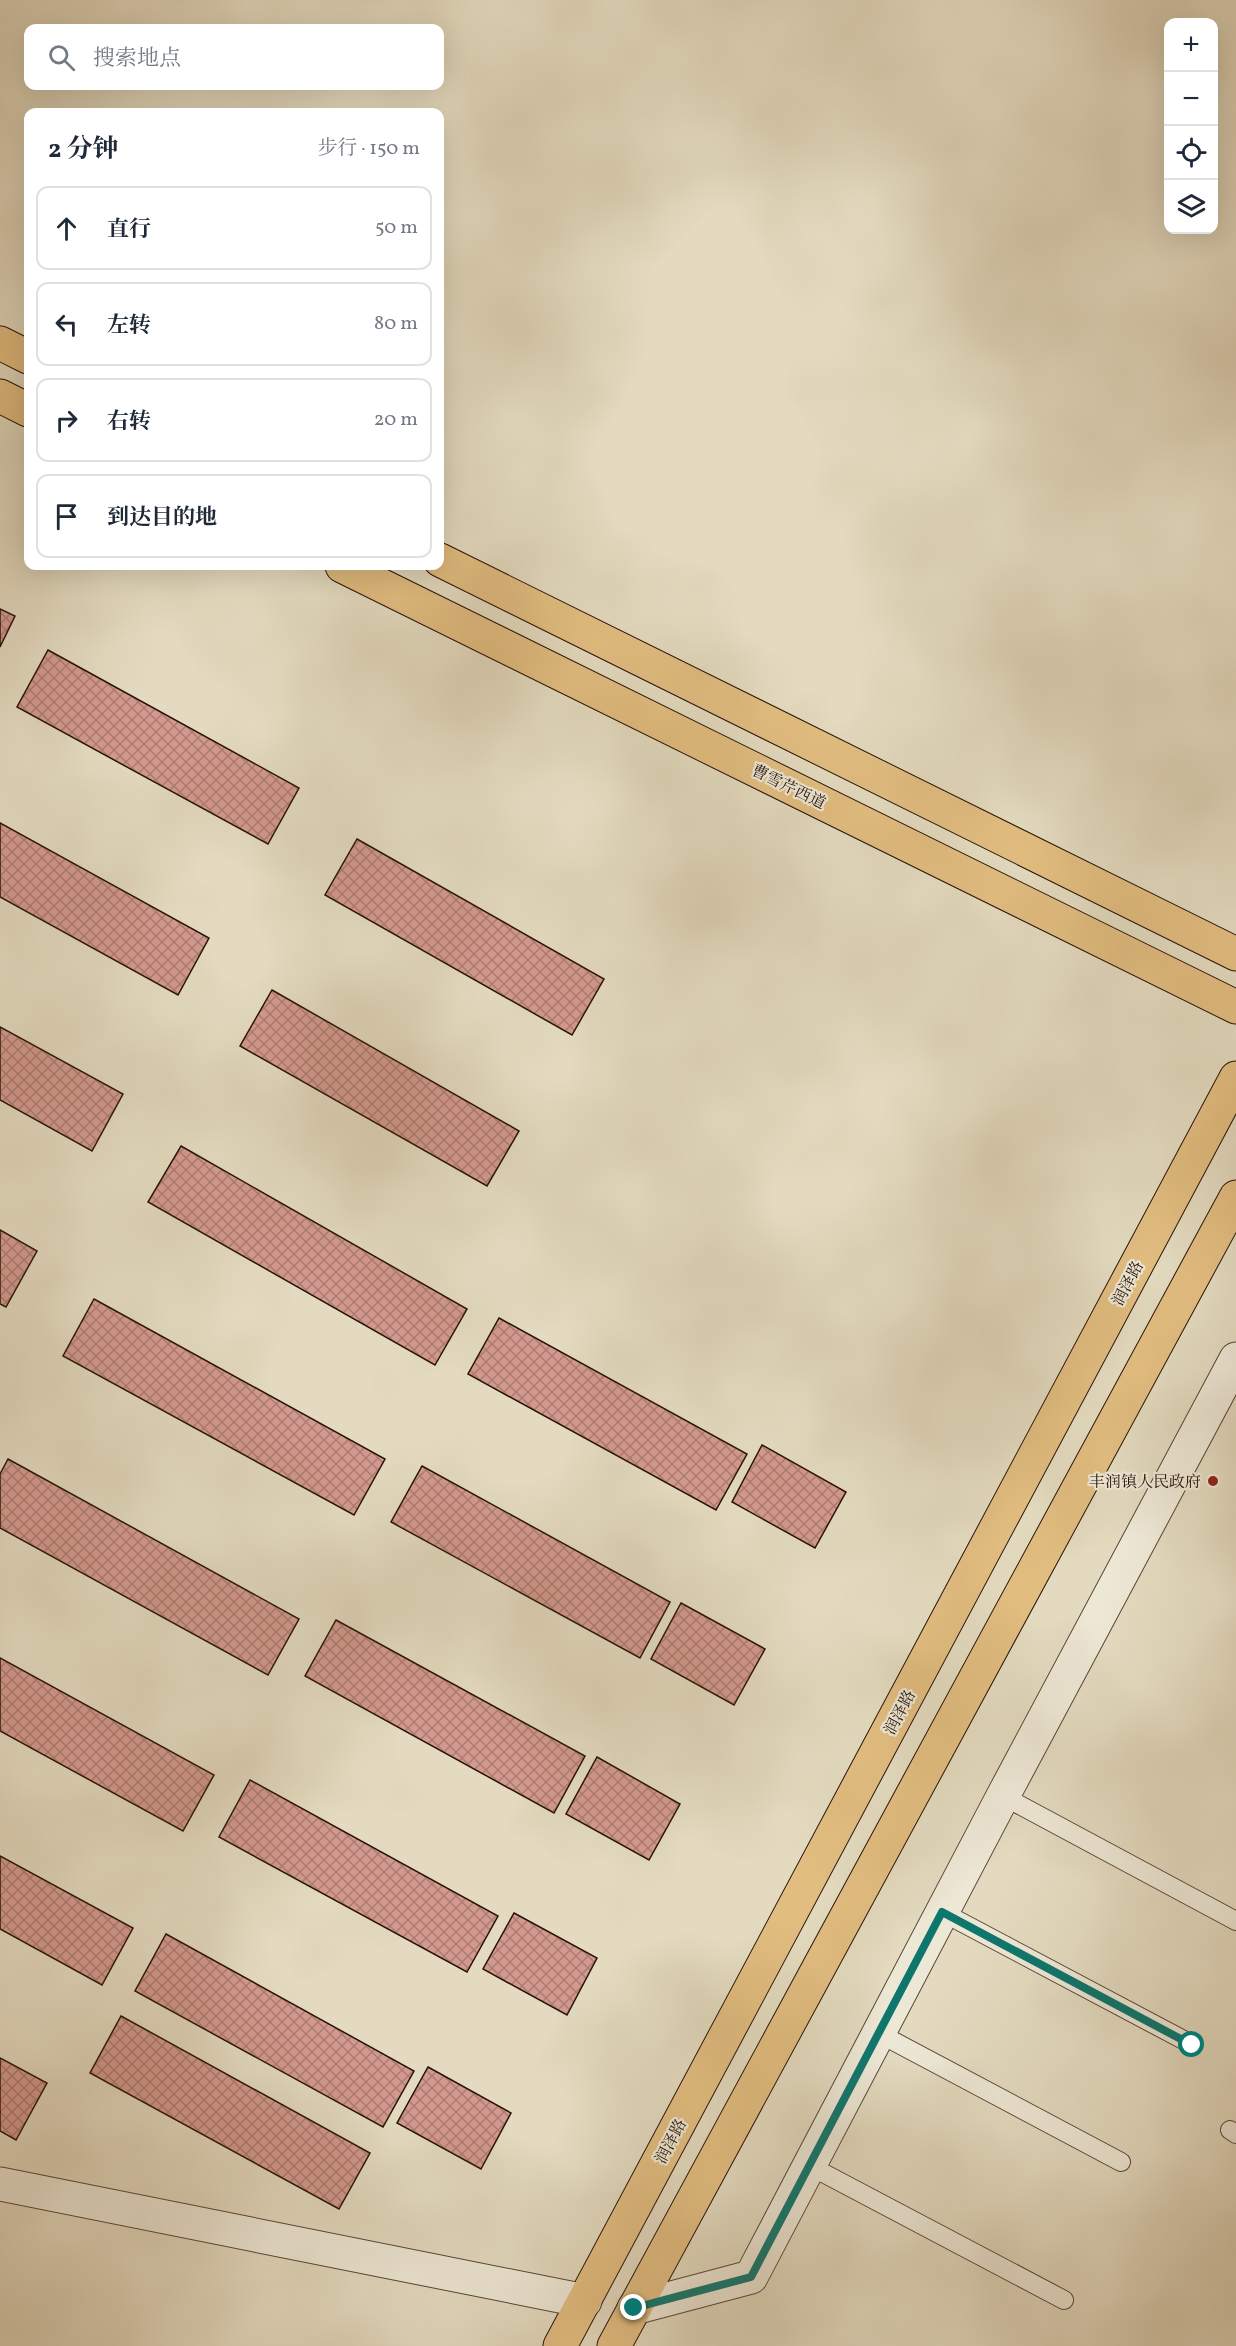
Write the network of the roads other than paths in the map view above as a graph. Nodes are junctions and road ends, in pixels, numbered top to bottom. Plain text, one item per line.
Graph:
1 (0, 343) edge
2 (24, 355) edge
3 (0, 396) edge
4 (24, 408) edge
5 (444, 562) edge
6 (350, 570) edge
7 (1236, 954) edge
8 (1236, 1007) edge
9 (1236, 1077) edge
10 (1236, 1197) edge
11 (1236, 1359) edge
12 (1003, 1796) junction
13 (942, 1912) junction
14 (1236, 1921) edge
15 (880, 2034) junction
16 (1192, 2045) dead end
17 (1121, 2162) dead end
18 (810, 2166) junction
19 (0, 2184) edge
20 (1064, 2300) dead end
21 (585, 2301) junction
22 (634, 2308) junction
23 (560, 2346) edge
24 (614, 2346) edge

1 - 2 main road
3 - 4 main road
5 - 7 main road
6 - 8 main road, 曹雪芹西道
9 - 21 main road, 润泽路
10 - 22 main road
11 - 12 street
12 - 13 street
12 - 14 lane
13 - 15 street
13 - 16 lane
15 - 17 lane
15 - 18 street
18 - 20 lane
18 - 22 street
19 - 21 street
21 - 23 main road, 润泽路
22 - 24 main road

